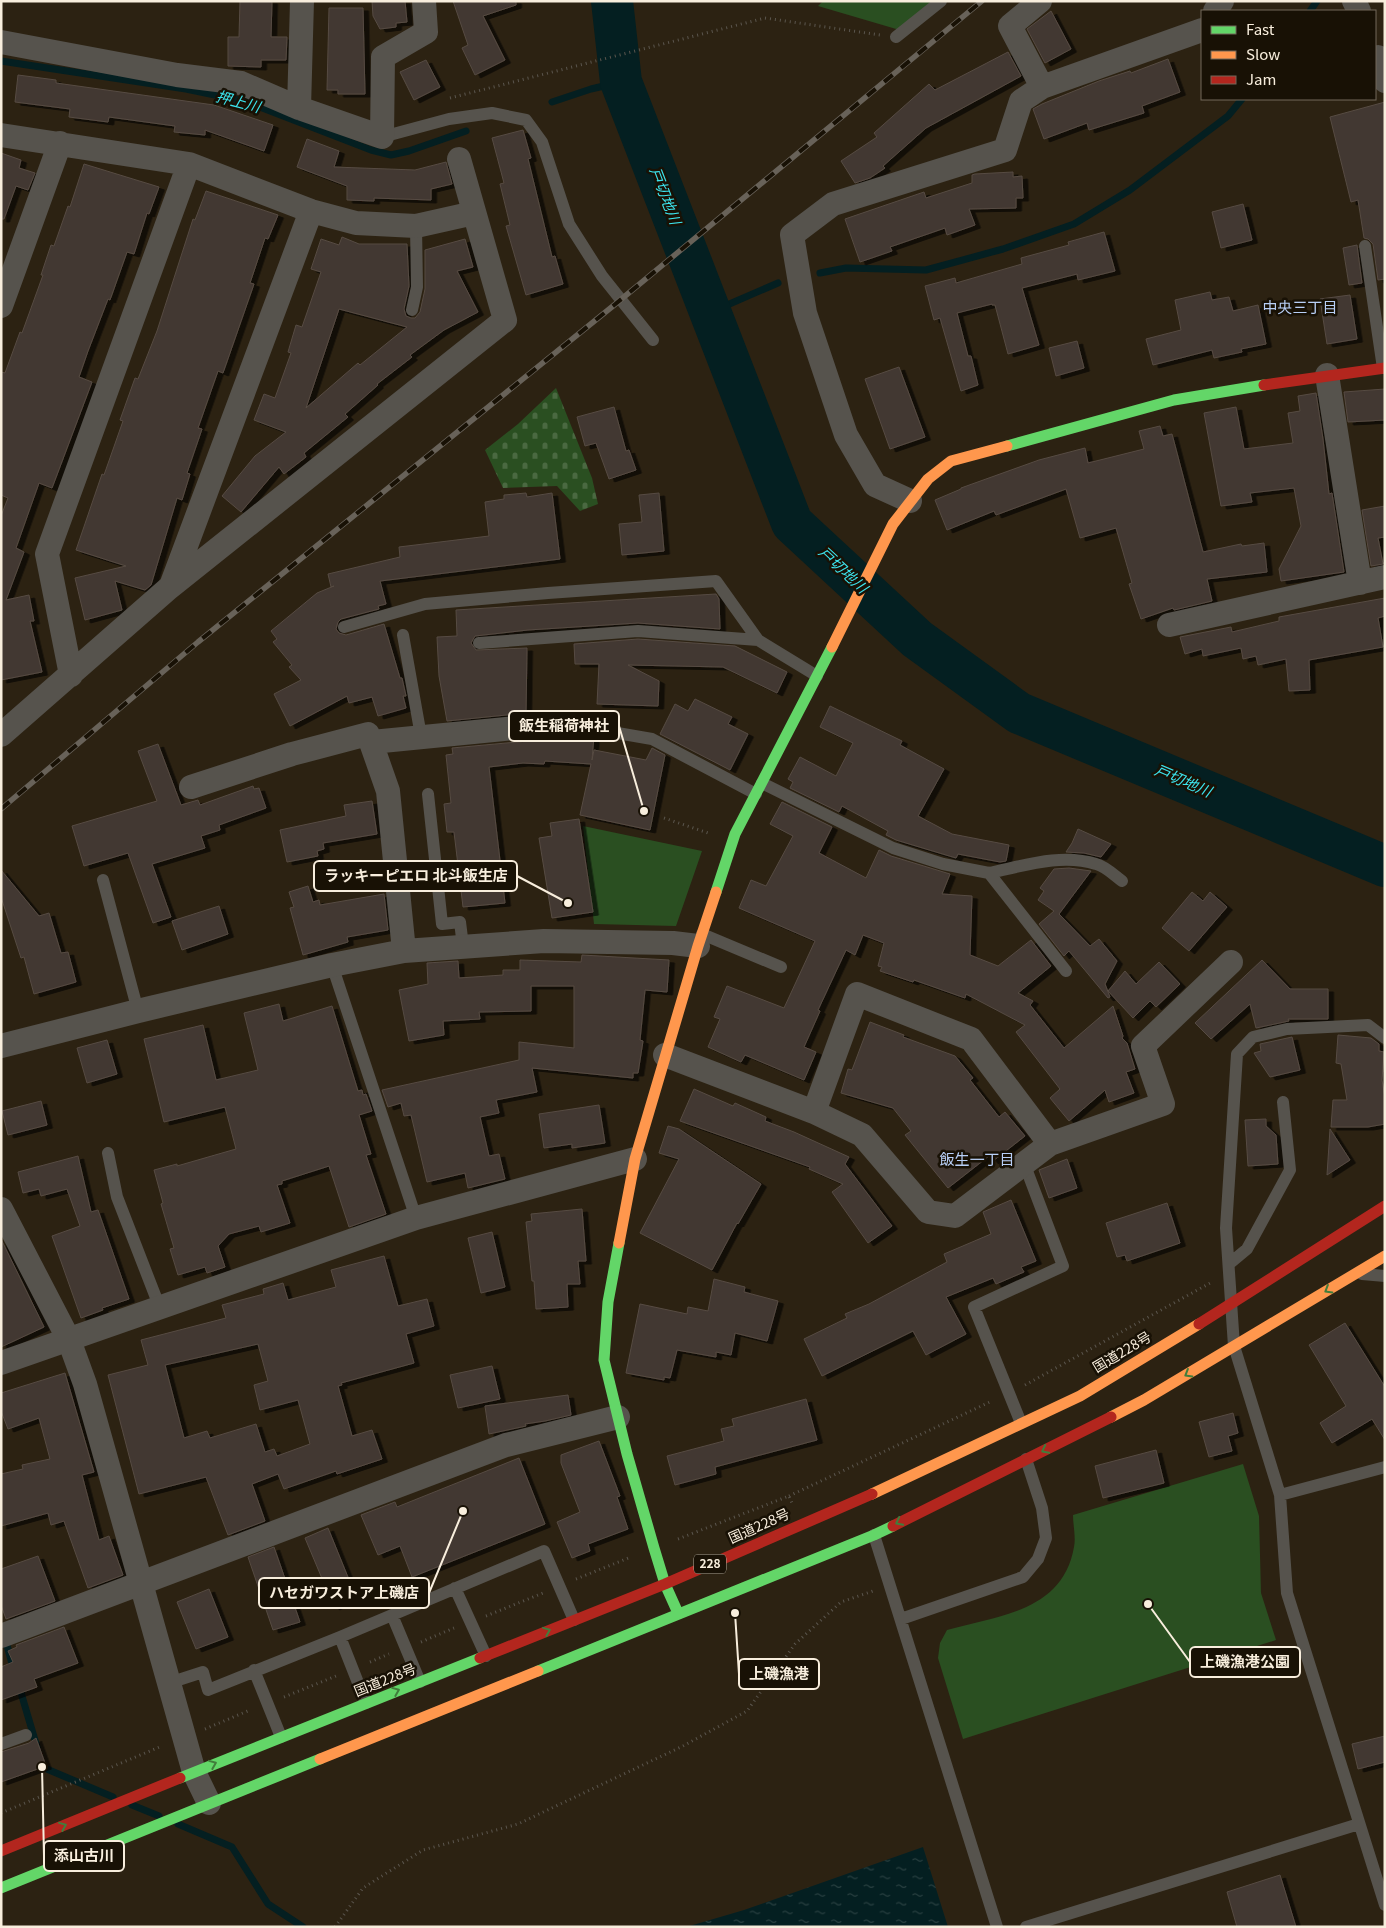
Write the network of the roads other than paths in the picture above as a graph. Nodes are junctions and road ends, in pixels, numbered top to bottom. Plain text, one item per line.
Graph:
1 (302, 1) edge
2 (424, 1) edge
3 (940, 1) edge
4 (1040, 1) edge
5 (1201, 30) edge
6 (896, 37) road end
7 (1, 42) edge
8 (1379, 54) edge
9 (1385, 81) edge
10 (1042, 87) junction
11 (299, 108) junction
12 (1, 134) edge
13 (382, 137) junction
14 (60, 143) junction
15 (459, 159) dead end
16 (189, 164) junction
17 (311, 211) junction
18 (474, 213) junction
19 (416, 226) junction
20 (1364, 246) dead end
21 (1, 306) edge
22 (412, 310) dead end
23 (653, 340) dead end
24 (1384, 368) edge
25 (1327, 374) junction
26 (910, 500) junction
27 (1385, 577) edge
28 (1360, 583) junction
29 (170, 587) junction
30 (1169, 625) dead end
31 (344, 626) dead end
32 (403, 635) dead end
33 (758, 640) junction
34 (480, 643) dead end
35 (819, 672) junction
36 (71, 675) junction
37 (526, 727) dead end
38 (600, 730) dead end
39 (1, 735) edge
40 (421, 736) junction
41 (372, 742) junction
42 (191, 787) dead end
43 (759, 788) junction
44 (428, 794) dead end
45 (989, 873) junction
46 (103, 880) dead end
47 (1122, 881) dead end
48 (700, 940) junction
49 (463, 946) junction
50 (404, 951) junction
51 (1231, 962) dead end
52 (332, 965) junction
53 (782, 968) dead end
54 (1066, 971) dead end
55 (138, 1010) junction
56 (1385, 1038) edge
57 (1, 1046) edge
58 (665, 1055) junction
59 (1283, 1102) dead end
60 (814, 1112) junction
61 (1050, 1144) junction
62 (108, 1153) dead end
63 (635, 1159) junction
64 (1024, 1163) junction
65 (1385, 1206) edge
66 (1, 1209) edge
67 (416, 1218) junction
68 (1385, 1256) edge
69 (1229, 1268) junction
70 (1356, 1274) junction
71 (1385, 1276) edge
72 (1231, 1304) junction
73 (160, 1308) junction
74 (69, 1340) junction
75 (1234, 1346) junction
76 (1, 1363) edge
77 (618, 1418) junction
78 (1020, 1423) junction
79 (1026, 1459) junction
80 (1385, 1467) edge
81 (1280, 1495) junction
82 (874, 1535) junction
83 (142, 1583) junction
84 (665, 1584) junction
85 (455, 1588) junction
86 (678, 1613) junction
87 (392, 1615) junction
88 (901, 1619) junction
89 (574, 1620) junction
90 (1, 1636) edge
91 (340, 1637) junction
92 (486, 1656) junction
93 (254, 1670) junction
94 (420, 1682) junction
95 (169, 1683) junction
96 (366, 1704) junction
97 (26, 1735) dead end
98 (281, 1737) junction
99 (1, 1744) edge
100 (194, 1772) junction
101 (209, 1803) junction
102 (1359, 1824) junction
103 (1, 1851) edge
104 (1, 1888) edge
105 (1385, 1905) edge
106 (997, 1927) edge
107 (1026, 1927) edge

1 - 11 street
2 - 13 street
3 - 6 lane
4 - 10 street
5 - 10 street
7 - 11 street
8 - 9 street
10 - 26 street
11 - 13 street
12 - 14 street
13 - 23 lane
14 - 16 street
14 - 21 street
15 - 18 street
16 - 17 street
16 - 36 street
17 - 19 street
17 - 29 street
18 - 19 street
18 - 29 street
19 - 22 lane
20 - 24 lane
24 - 25 main road
25 - 26 main road
25 - 28 street
26 - 35 main road
27 - 28 street
28 - 30 street
29 - 36 street
31 - 33 lane
32 - 40 lane
33 - 34 lane
33 - 35 lane
35 - 43 main road
36 - 39 street
37 - 40 street
38 - 43 lane
40 - 41 street
41 - 42 street
41 - 50 street
43 - 45 lane
43 - 48 main road
44 - 49 lane
45 - 47 lane
45 - 54 lane
46 - 55 lane
48 - 49 street
48 - 53 lane
48 - 58 main road
49 - 50 street
50 - 52 street
51 - 61 street
52 - 55 street
52 - 67 lane
55 - 57 street
56 - 69 lane
58 - 60 street
58 - 63 main road
59 - 69 lane
60 - 61 street
60 - 64 street
61 - 64 street
62 - 73 lane
63 - 67 street
63 - 77 main road
64 - 78 lane
65 - 72 main road, 国道228号 / 228
66 - 74 street
67 - 73 street
68 - 70 main road, 228
69 - 72 lane
70 - 71 lane
70 -> 75 main road, 228
72 - 75 lane
72 - 78 main road, 国道228号 / 228
73 - 74 street
74 - 76 street
74 - 83 street
75 -> 79 main road, 228
75 - 81 lane
77 - 83 street
77 - 84 main road
78 - 84 main road, 国道228号 / 228
79 -> 82 main road, 228
79 - 88 lane
80 - 81 lane
81 - 102 lane
82 - 86 main road, 228
82 - 88 lane
83 - 90 street
83 - 95 street
84 - 86 main road
84 - 89 main road, 国道228号 / 228
85 - 87 lane
85 - 89 lane
85 - 92 lane
86 - 101 main road, 228
87 - 91 lane
87 - 94 lane
88 - 106 lane
92 -> 89 main road, 国道228号 / 228
91 - 93 lane
91 - 96 lane
92 - 94 main road, 国道228号 / 228
93 - 95 lane
93 - 98 lane
96 -> 94 main road, 国道228号 / 228
95 - 100 street
96 - 98 main road, 国道228号 / 228
97 - 99 lane
100 -> 98 main road, 国道228号 / 228
100 - 101 street
103 -> 100 main road, 国道228号 / 228
101 - 104 main road, 228
102 - 105 lane
102 - 107 lane

